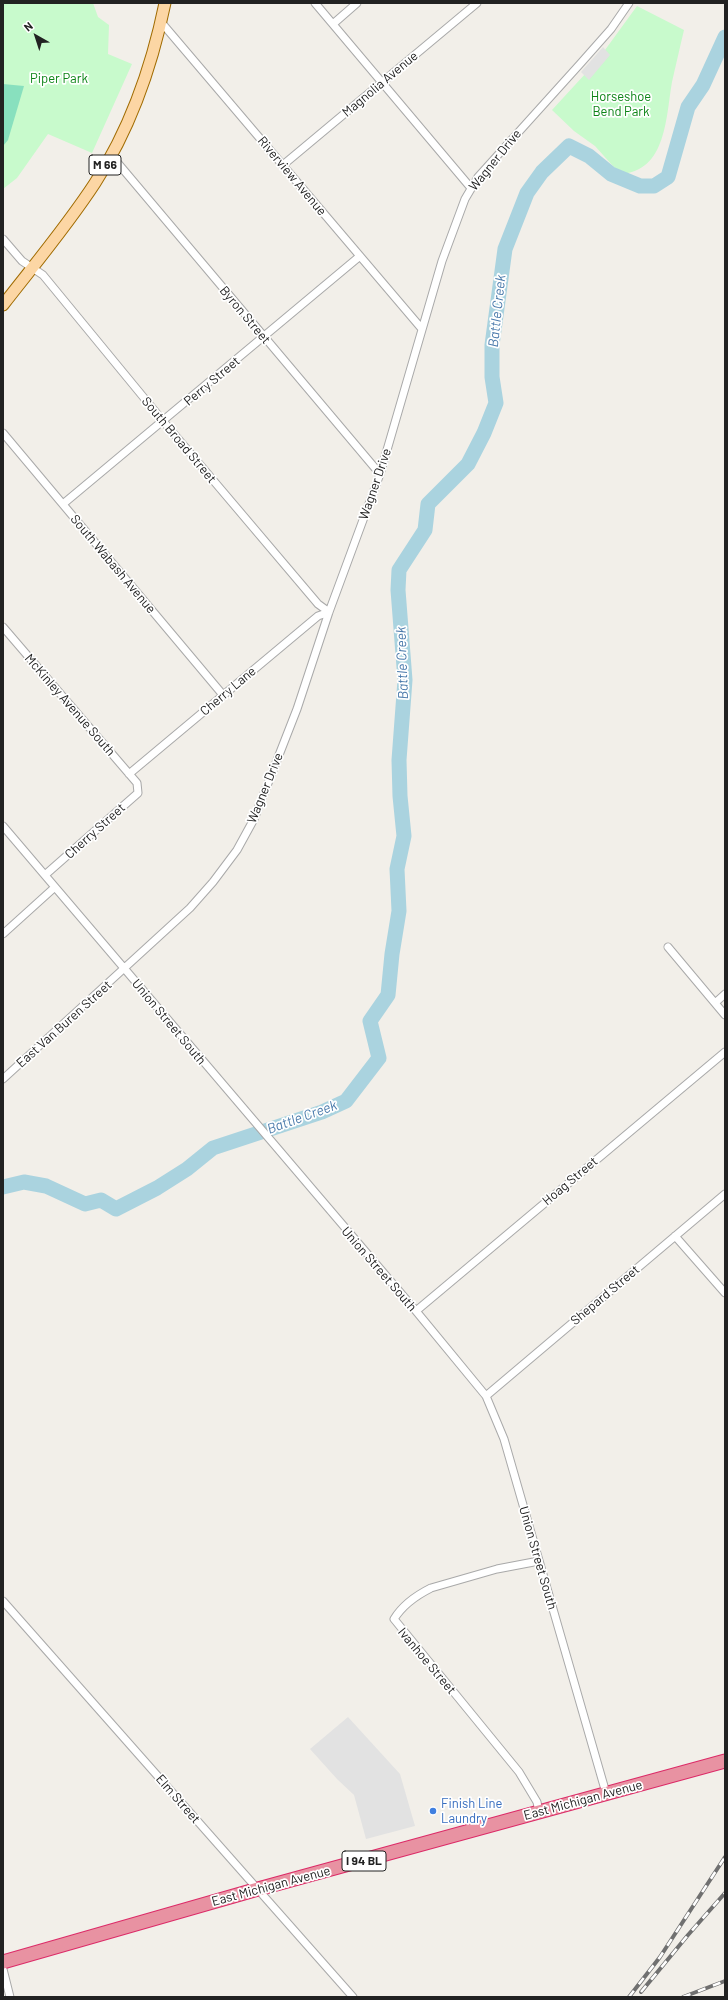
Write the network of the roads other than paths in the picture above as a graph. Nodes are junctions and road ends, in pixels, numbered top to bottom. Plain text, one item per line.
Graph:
1 (164, 3) edge
2 (315, 3) edge
3 (357, 3) edge
4 (477, 3) edge
5 (629, 3) edge
6 (161, 22) junction
7 (332, 24) junction
8 (381, 82) junction
9 (111, 155) junction
10 (283, 165) junction
11 (471, 188) junction
12 (3, 239) edge
13 (360, 256) junction
14 (31, 268) junction
15 (3, 305) edge
16 (422, 329) junction
17 (263, 337) junction
18 (163, 421) junction
19 (3, 433) edge
20 (380, 474) junction
21 (63, 504) junction
22 (329, 612) junction
23 (3, 626) edge
24 (223, 694) junction
25 (129, 774) junction
26 (137, 783) joint
27 (3, 826) edge
28 (45, 875) junction
29 (55, 887) junction
30 (3, 934) edge
31 (668, 947) dead end
32 (125, 968) junction
33 (725, 994) edge
34 (715, 1003) junction
35 (725, 1015) edge
36 (725, 1052) edge
37 (3, 1079) edge
38 (725, 1194) edge
39 (675, 1236) junction
40 (725, 1293) edge
41 (416, 1311) junction
42 (486, 1396) junction
43 (539, 1561) junction
44 (3, 1601) edge
45 (725, 1761) edge
46 (606, 1793) junction
47 (539, 1812) junction
48 (258, 1889) junction
49 (3, 1962) edge
50 (3, 1969) edge
51 (350, 1996) edge
52 (10, 1997) edge

1 - 6 main road, M 66
2 - 7 street
3 - 7 street
4 - 8 street, Magnolia Avenue
5 - 11 street, Wagner Drive
6 - 9 main road, M 66
6 - 10 street, Riverview Avenue
7 - 8 street
8 - 10 street, Magnolia Avenue
8 - 11 street
9 - 14 main road, M 66
9 - 17 street, Byron Street
10 - 13 street, Riverview Avenue
11 - 16 street, Wagner Drive
12 - 14 street, South Broad Street
13 - 16 street, Riverview Avenue
13 - 17 street, Perry Street
14 - 15 main road, M 66
14 - 18 street, South Broad Street
16 - 20 street, Wagner Drive
17 - 18 street, Perry Street
17 - 20 street, Byron Street
18 - 21 street, Perry Street
18 - 22 street, South Broad Street
19 - 21 street, South Wabash Avenue
20 - 22 street, Wagner Drive
21 - 24 street, South Wabash Avenue
22 - 24 street, Cherry Lane
22 - 32 street, Wagner Drive
23 - 25 street, McKinley Avenue South
24 - 25 street, Cherry Lane
25 - 26 street, McKinley Avenue South
26 - 28 street, Cherry Street
27 - 28 street, Union Street South
28 - 29 street, Union Street South
29 - 30 street
29 - 32 street, Union Street South
31 - 34 street
32 - 37 street, East Van Buren Street
32 - 41 street, Union Street South
33 - 34 street
34 - 35 street
36 - 41 street, Hoag Street
38 - 39 street, Shepard Street
39 - 40 street
39 - 42 street, Shepard Street
41 - 42 street, Union Street South
42 - 43 street, Union Street South
43 - 46 street, Union Street South
43 - 47 street, Ivanhoe Street
44 - 48 street, Elm Street
45 - 46 highway, East Michigan Avenue / I 94 BL
46 - 47 highway, East Michigan Avenue / I 94 BL
47 - 48 highway, East Michigan Avenue / I 94 BL
48 - 49 highway, East Michigan Avenue / I 94 BL
48 - 51 street, Elm Street
50 - 52 street

